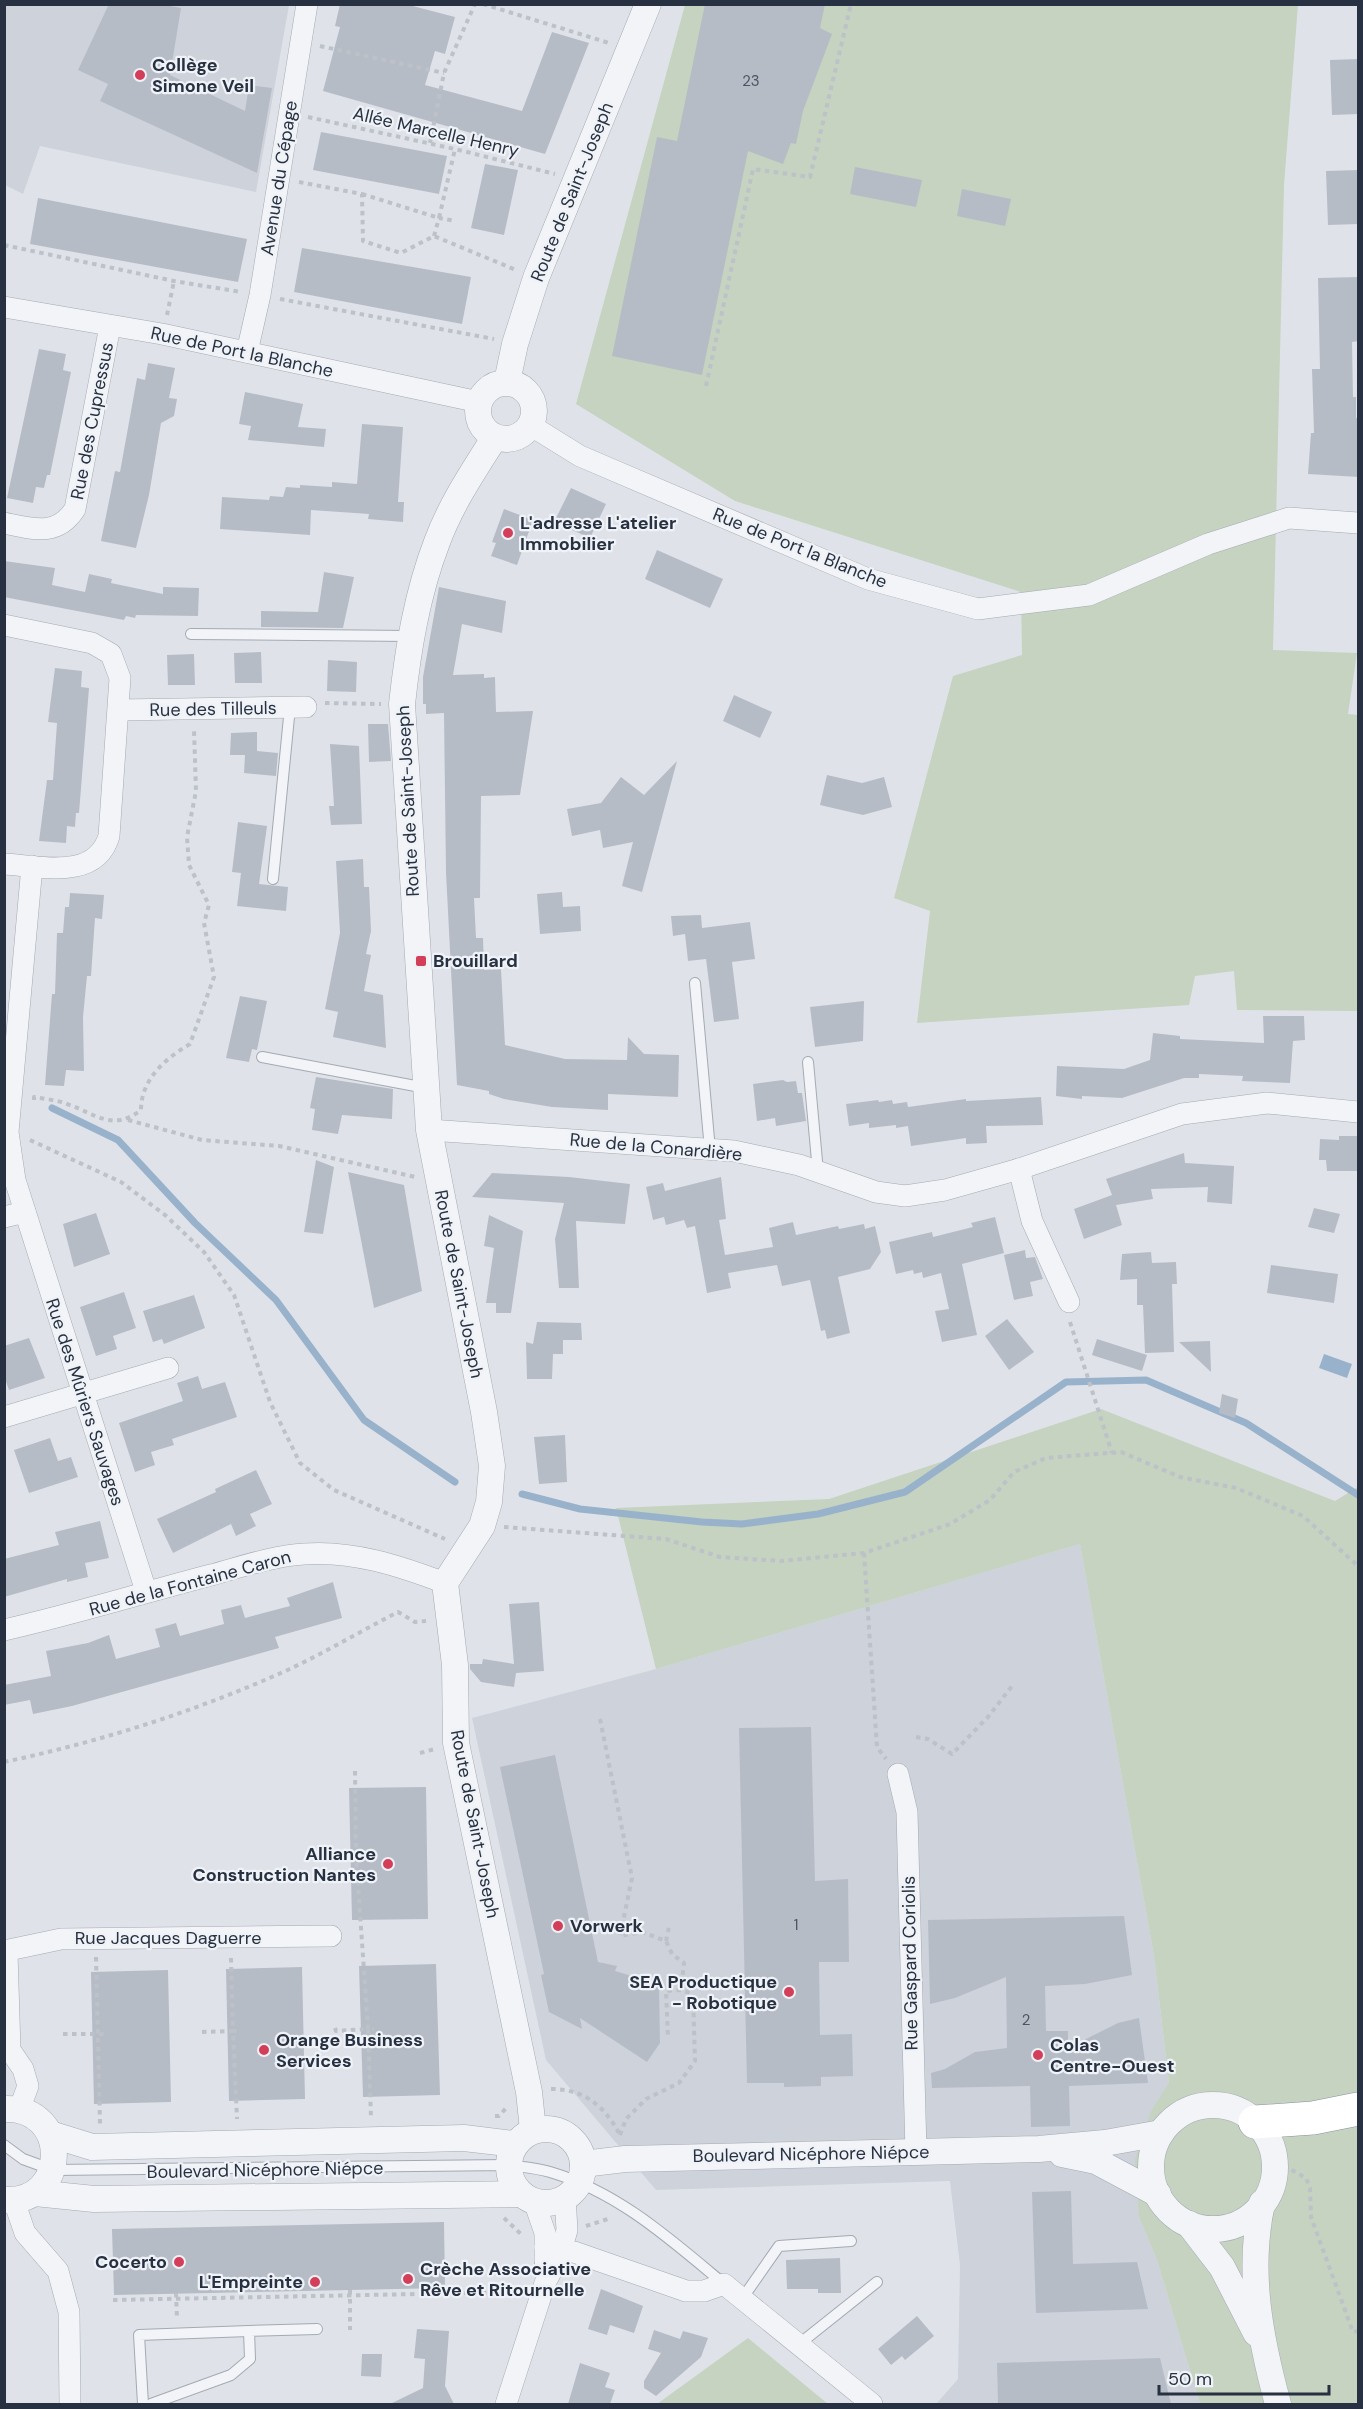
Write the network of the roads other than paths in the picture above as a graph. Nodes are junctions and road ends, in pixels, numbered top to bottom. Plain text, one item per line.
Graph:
1 (307, 4) edge
2 (648, 4) edge
3 (4, 307) edge
4 (110, 326) junction
5 (247, 352) junction
6 (507, 382) junction
7 (479, 402) junction
8 (530, 425) junction
9 (495, 437) junction
10 (4, 523) edge
11 (1359, 523) edge
12 (4, 625) edge
13 (191, 634) dead end
14 (410, 636) junction
15 (298, 707) joint
16 (119, 710) junction
17 (4, 864) edge
18 (32, 866) junction
19 (273, 879) dead end
20 (695, 982) dead end
21 (262, 1057) dead end
22 (808, 1062) dead end
23 (426, 1088) junction
24 (1359, 1112) edge
25 (429, 1130) junction
26 (710, 1150) junction
27 (1019, 1169) junction
28 (818, 1172) junction
29 (15, 1215) edge
30 (1069, 1302) road end
31 (168, 1368) dead end
32 (84, 1392) junction
33 (4, 1417) edge
34 (445, 1582) junction
35 (146, 1591) junction
36 (4, 1630) edge
37 (898, 1774) road end
38 (331, 1936) dead end
39 (6, 1952) edge
40 (12, 2109) edge
41 (1359, 2109) edge
42 (1255, 2122) junction
43 (1161, 2133) junction
44 (50, 2134) junction
45 (4, 2145) edge
46 (519, 2147) junction
47 (1039, 2149) junction
48 (916, 2152) junction
49 (53, 2170) junction
50 (576, 2181) junction
51 (1158, 2194) junction
52 (528, 2197) junction
53 (18, 2198) edge
54 (1263, 2203) junction
55 (1189, 2224) junction
56 (851, 2241) dead end
57 (553, 2248) junction
58 (877, 2282) dead end
59 (724, 2284) junction
60 (742, 2299) junction
61 (317, 2329) dead end
62 (249, 2331) junction
63 (1262, 2344) junction
64 (798, 2345) junction
65 (70, 2404) edge
66 (143, 2404) edge
67 (151, 2404) edge
68 (506, 2404) edge
69 (872, 2404) edge
70 (1278, 2404) edge

1 - 5 street, Avenue du Cépage
2 - 6 street, Route de Saint-Joseph
3 - 4 street, Rue de Port la Blanche
4 - 5 street, Rue de Port la Blanche
4 - 10 street, Rue des Cupressus
5 - 7 street, Rue de Port la Blanche
6 - 7 street
6 - 8 street
7 - 9 street
8 - 9 street
8 - 11 street, Rue de Port la Blanche
9 - 14 street, Route de Saint-Joseph
12 - 16 street
13 - 14 lane
14 - 23 street, Route de Saint-Joseph
15 - 16 street, Rue des Tilleuls
15 - 19 lane
16 - 18 street
17 - 18 street
18 - 29 street, Rue des Mûriers Sauvages
20 - 26 lane
21 - 23 lane
22 - 28 lane
23 - 25 street, Route de Saint-Joseph
24 - 27 street, Rue de la Conardière
25 - 26 street, Rue de la Conardière
25 - 34 street, Route de Saint-Joseph
26 - 28 street, Rue de la Conardière
27 - 28 street, Rue de la Conardière
27 - 30 street
29 - 32 street, Rue des Mûriers Sauvages
31 - 32 street
32 - 33 street
32 - 35 street, Rue des Mûriers Sauvages
34 - 35 street, Rue de la Fontaine Caron
34 - 46 street, Route de Saint-Joseph
35 - 36 street, Rue de la Fontaine Caron
37 - 48 street, Rue Gaspard Coriolis
38 - 39 street, Rue Jacques Daguerre
39 - 40 street, Rue Jacques Daguerre
40 - 44 street
41 - 42 highway
42 - 43 street
42 - 54 street
43 - 47 street, Boulevard Nicéphore Niépce
43 - 51 street
44 - 46 street, Boulevard Nicéphore Niépce
44 - 49 street
45 - 49 lane, Boulevard Nicéphore Niépce
46 - 49 lane, Boulevard Nicéphore Niépce
46 - 50 lane
46 - 50 street
46 - 52 street, Route de Saint-Joseph
47 - 48 street, Boulevard Nicéphore Niépce
47 - 51 street, Boulevard Nicéphore Niépce
48 - 50 street, Boulevard Nicéphore Niépce
49 - 53 street
50 - 52 street, Boulevard Nicéphore Niépce
50 - 57 street
50 - 59 lane
51 - 55 street
52 - 53 street, Boulevard Nicéphore Niépce
52 - 57 street
53 - 65 street
54 - 55 street
54 - 63 street
55 - 63 street
56 - 60 lane
57 - 59 street
57 - 68 street
58 - 64 lane
59 - 60 street
60 - 64 street
61 - 62 lane
62 - 66 lane
62 - 67 lane
63 - 70 street
64 - 69 street

